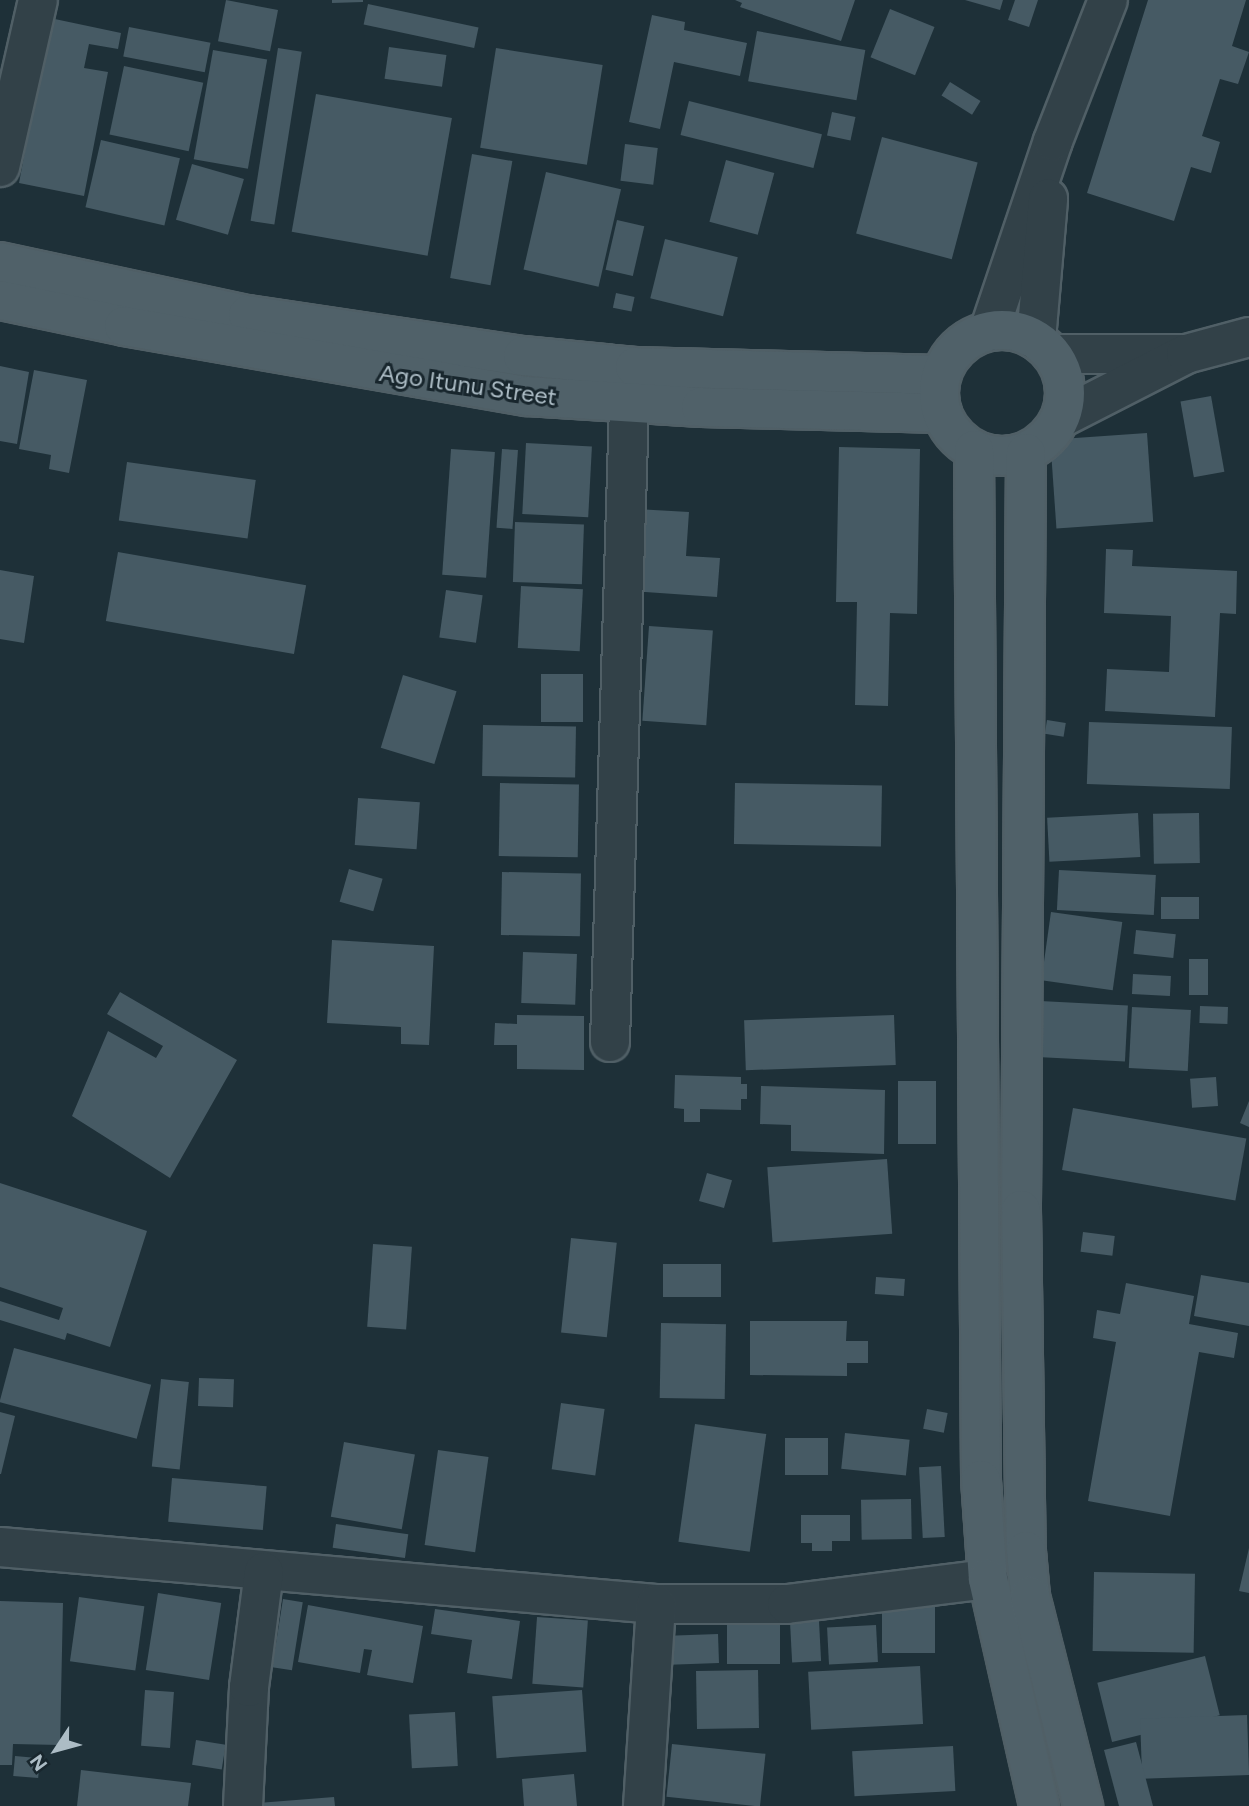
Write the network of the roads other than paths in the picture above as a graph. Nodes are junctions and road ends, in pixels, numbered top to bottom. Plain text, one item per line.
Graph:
1 (38, 0) edge
2 (1108, 0) edge
3 (1053, 141) junction
4 (0, 167) edge
5 (0, 262) edge
6 (0, 300) edge
7 (989, 331) junction
8 (1249, 337) edge
9 (1044, 347) junction
10 (1186, 354) junction
11 (941, 374) junction
12 (629, 404) junction
13 (942, 413) junction
14 (1061, 418) junction
15 (974, 450) junction
16 (1026, 453) junction
17 (610, 1042) dead end
18 (0, 1547) edge
19 (264, 1572) junction
20 (988, 1579) junction
21 (656, 1604) junction
22 (243, 1806) edge
23 (643, 1806) edge
24 (1039, 1806) edge
25 (1083, 1806) edge

1 - 4 street
2 - 3 street
3 - 7 street
3 - 9 street
5 - 11 main road, Ago Itunu Street
6 - 12 main road, Ago Itunu Street
7 - 9 main road
7 - 11 main road
8 - 10 street
9 - 10 street
9 - 14 main road
10 - 14 street
11 - 13 main road
12 - 13 main road, Ago Itunu Street
12 - 17 street
13 - 15 main road
14 - 16 main road
15 - 16 main road
15 - 20 main road
16 - 25 main road
18 - 19 street
19 - 21 street
19 - 22 street
20 - 21 street
20 - 24 main road
21 - 23 street

